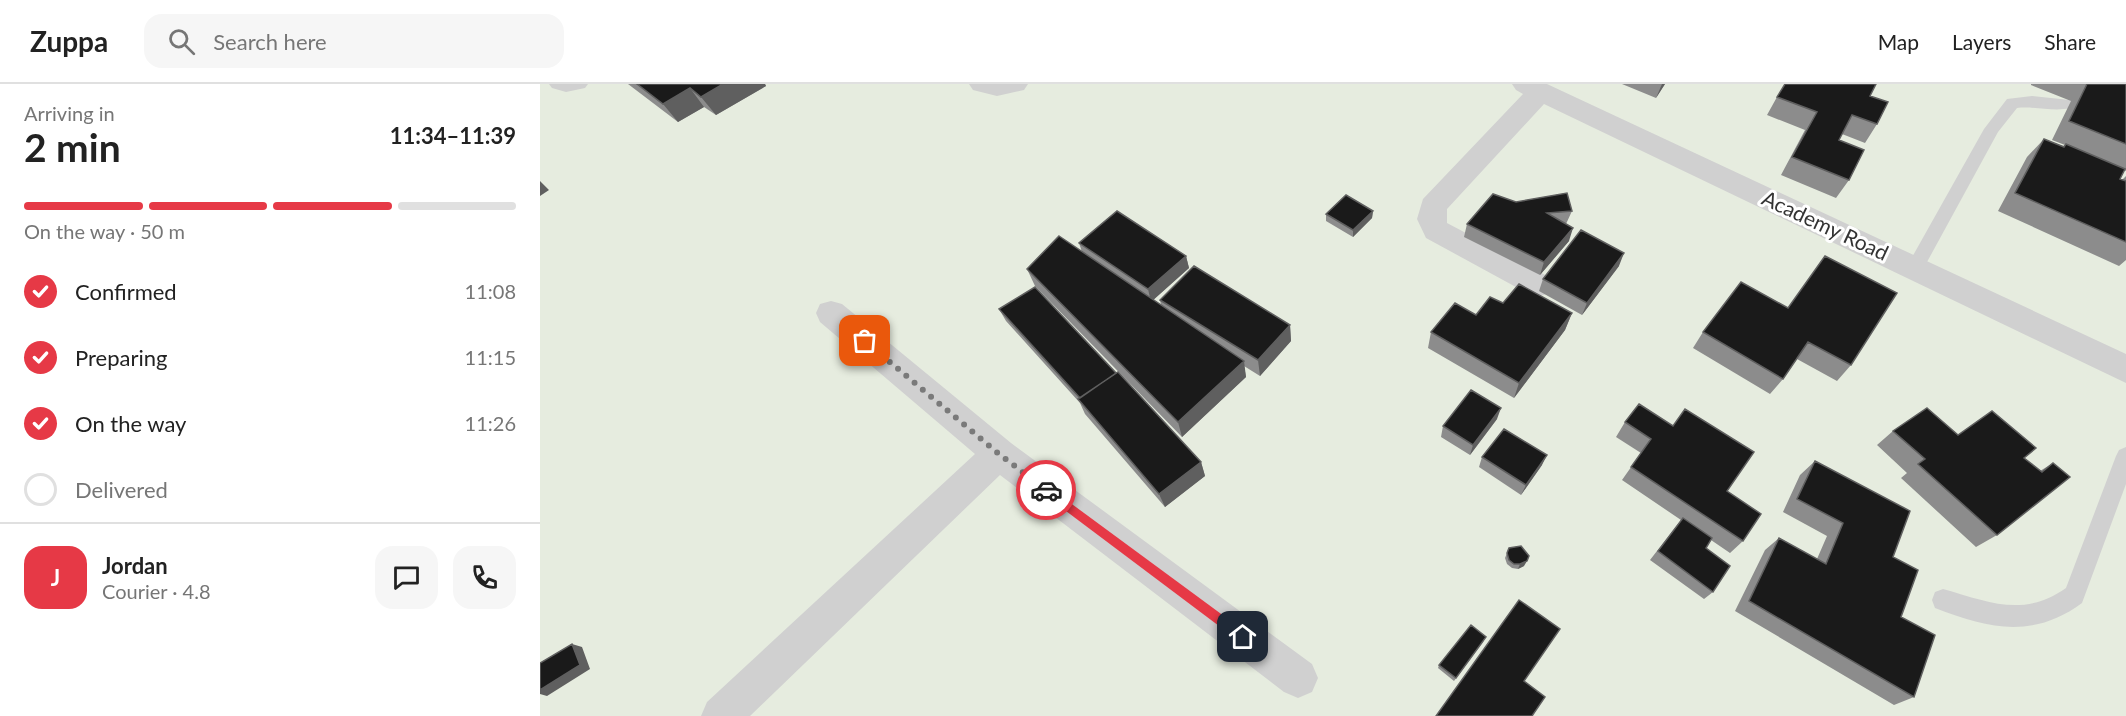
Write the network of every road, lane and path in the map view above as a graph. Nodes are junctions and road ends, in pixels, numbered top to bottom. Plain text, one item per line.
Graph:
1 (557, 84) edge
2 (580, 84) edge
3 (982, 84) edge
4 (1015, 84) edge
5 (1533, 88) edge
6 (2065, 104) dead end
7 (1915, 268) junction
8 (1538, 285) dead end
9 (831, 313) dead end
10 (2126, 369) edge
11 (999, 454) junction
12 (2126, 456) edge
13 (1944, 600) dead end
14 (1298, 678) dead end
15 (721, 716) edge

1 - 2 lane
3 - 4 street
5 - 7 street, Academy Road
5 - 8 street
6 - 7 lane
7 - 10 street, Academy Road
9 - 11 street
11 - 14 street
11 - 15 street
12 - 13 lane

